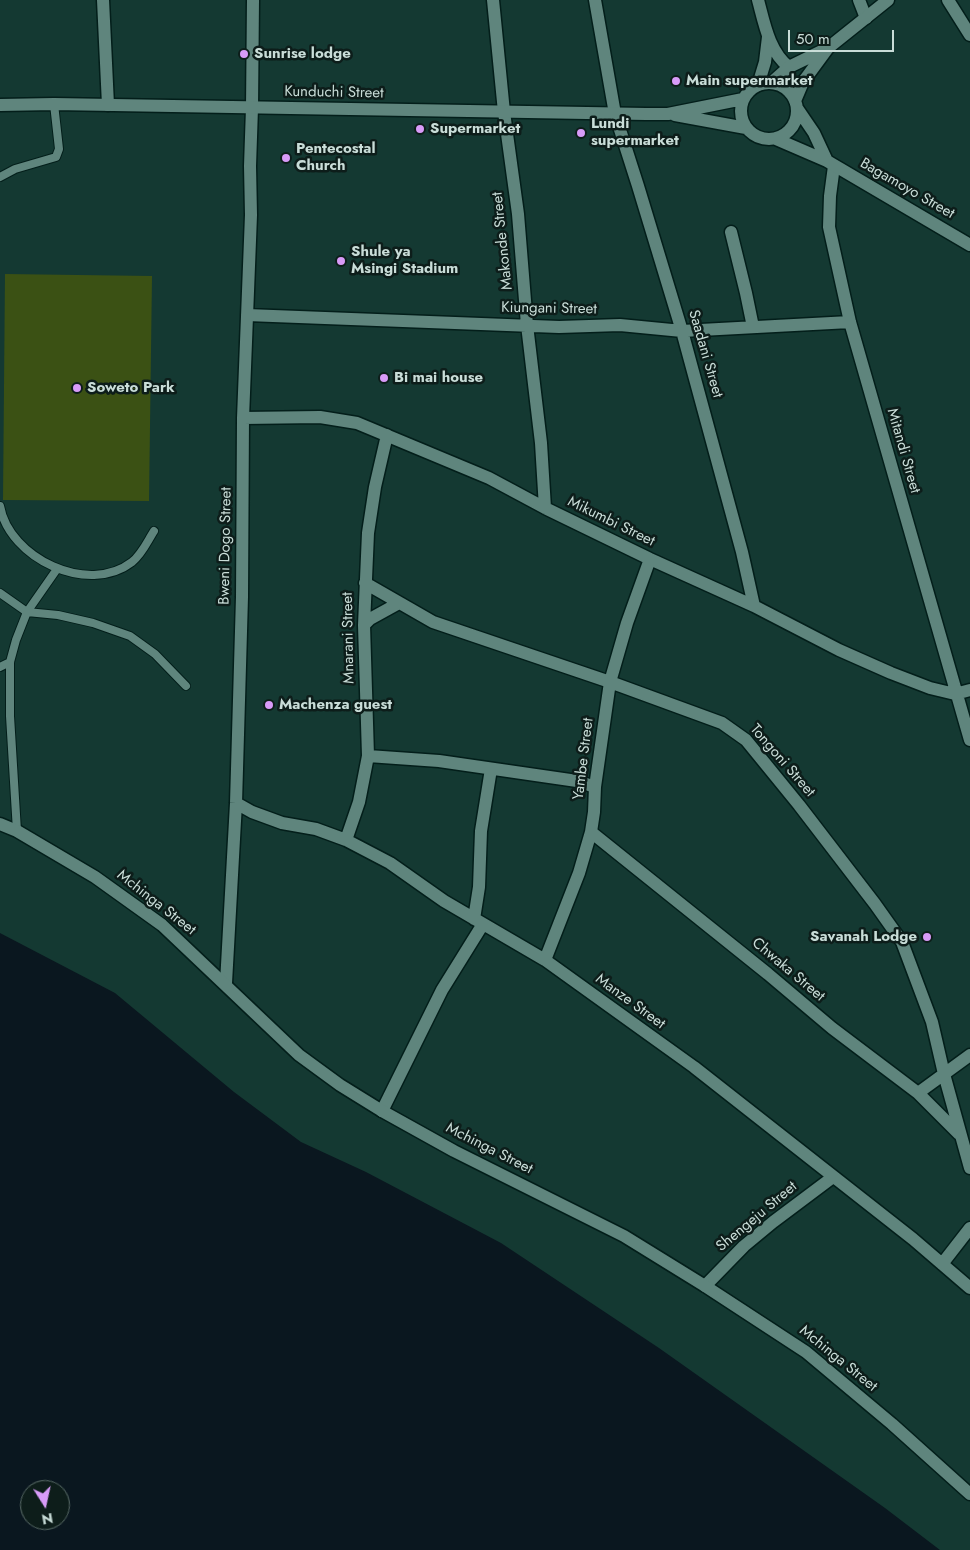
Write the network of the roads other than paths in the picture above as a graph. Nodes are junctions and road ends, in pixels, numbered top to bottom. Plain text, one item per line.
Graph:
1 (103, 0) edge
2 (253, 0) edge
3 (493, 0) edge
4 (594, 0) edge
5 (758, 0) edge
6 (859, 0) edge
7 (888, 0) edge
8 (948, 0) edge
9 (866, 18) junction
10 (768, 34) junction
11 (970, 35) edge
12 (828, 48) junction
13 (789, 67) junction
14 (764, 84) junction
15 (743, 99) junction
16 (0, 104) edge
17 (54, 104) junction
18 (108, 104) junction
19 (796, 105) junction
20 (252, 108) junction
21 (504, 112) junction
22 (615, 114) junction
23 (668, 114) junction
24 (746, 128) junction
25 (776, 139) junction
26 (831, 164) junction
27 (0, 177) edge
28 (731, 232) dead end
29 (970, 245) edge
30 (246, 315) junction
31 (850, 322) junction
32 (527, 325) junction
33 (752, 328) junction
34 (682, 331) junction
35 (243, 418) junction
36 (387, 435) junction
37 (0, 506) edge
38 (545, 508) junction
39 (154, 531) dead end
40 (650, 559) junction
41 (57, 569) junction
42 (365, 583) junction
43 (0, 592) edge
44 (400, 603) junction
45 (754, 606) junction
46 (28, 612) junction
47 (364, 625) junction
48 (10, 662) junction
49 (0, 667) edge
50 (610, 682) junction
51 (186, 686) dead end
52 (970, 690) edge
53 (955, 694) junction
54 (970, 740) edge
55 (368, 756) junction
56 (491, 769) junction
57 (595, 787) junction
58 (236, 803) junction
59 (0, 824) edge
60 (17, 831) junction
61 (591, 832) junction
62 (346, 840) junction
63 (478, 922) junction
64 (545, 960) junction
65 (226, 983) junction
66 (970, 1055) edge
67 (944, 1074) junction
68 (918, 1094) junction
69 (382, 1111) junction
70 (961, 1136) junction
71 (970, 1168) edge
72 (833, 1177) junction
73 (970, 1228) edge
74 (942, 1264) junction
75 (705, 1286) junction
76 (970, 1288) edge
77 (970, 1494) edge

1 - 18 street
2 - 20 street, Bweni Dogo Street
3 - 21 street, Makonde Street
4 - 22 street, Saadani Street
5 - 10 street
6 - 9 street
7 - 9 street
8 - 11 street
9 - 12 street
10 - 13 street
10 - 14 street
12 - 13 street
12 - 19 street
13 - 14 street
14 - 15 street
14 - 19 street
15 - 23 street
15 - 24 street
16 - 17 street, Kunduchi Street
17 - 18 street, Kunduchi Street
17 - 27 lane
18 - 20 street, Kunduchi Street
19 - 25 street
19 - 26 street
20 - 21 street, Kunduchi Street
20 - 30 street, Bweni Dogo Street
21 - 22 street, Kunduchi Street
21 - 32 street, Makonde Street
22 - 23 street, Kunduchi Street
22 - 34 street, Saadani Street
23 - 24 street
24 - 25 street
25 - 26 street, Bagamoyo Street
26 - 29 street, Bagamoyo Street
26 - 31 street, Mitandi Street
28 - 33 street
30 - 32 street, Kiungani Street
30 - 35 street, Bweni Dogo Street
31 - 33 street, Kiungani Street
31 - 53 street, Mitandi Street
32 - 34 street, Kiungani Street
32 - 38 street, Makonde Street
33 - 34 street, Kiungani Street
34 - 45 street, Saadani Street
35 - 36 street, Mikumbi Street
35 - 58 street, Bweni Dogo Street
36 - 38 street, Mikumbi Street
36 - 42 street, Mnarani Street
37 - 41 lane
38 - 40 street, Mikumbi Street
39 - 41 lane
40 - 45 street, Mikumbi Street
40 - 50 street, Yambe Street
41 - 46 lane
42 - 44 street, Tongoni Street
42 - 47 street, Mnarani Street
43 - 46 lane
44 - 47 street
44 - 50 street, Tongoni Street
45 - 53 street, Mikumbi Street
46 - 48 lane
46 - 51 lane
47 - 55 street, Mnarani Street
48 - 49 lane
48 - 60 lane
50 - 57 street, Yambe Street
50 - 67 street, Tongoni Street
52 - 53 street
53 - 54 street, Mitandi Street
55 - 56 street
55 - 62 street, Mnarani Street
56 - 57 street
56 - 63 street
57 - 61 street, Yambe Street
58 - 62 street, Manze Street
58 - 65 street, Bweni Dogo Street
59 - 60 street, Mchinga Street
60 - 65 street, Mchinga Street
61 - 64 street, Yambe Street
61 - 68 street, Chwaka Street
62 - 63 street, Manze Street
63 - 64 street, Manze Street
63 - 69 street
64 - 72 street, Manze Street
65 - 69 street, Mchinga Street
66 - 67 street
67 - 68 street
67 - 70 street, Tongoni Street
68 - 70 street, Chwaka Street
69 - 75 street, Mchinga Street
70 - 71 street, Tongoni Street
72 - 74 street, Manze Street
72 - 75 street, Shengeju Street
73 - 74 street
74 - 76 street, Manze Street
75 - 77 street, Mchinga Street

